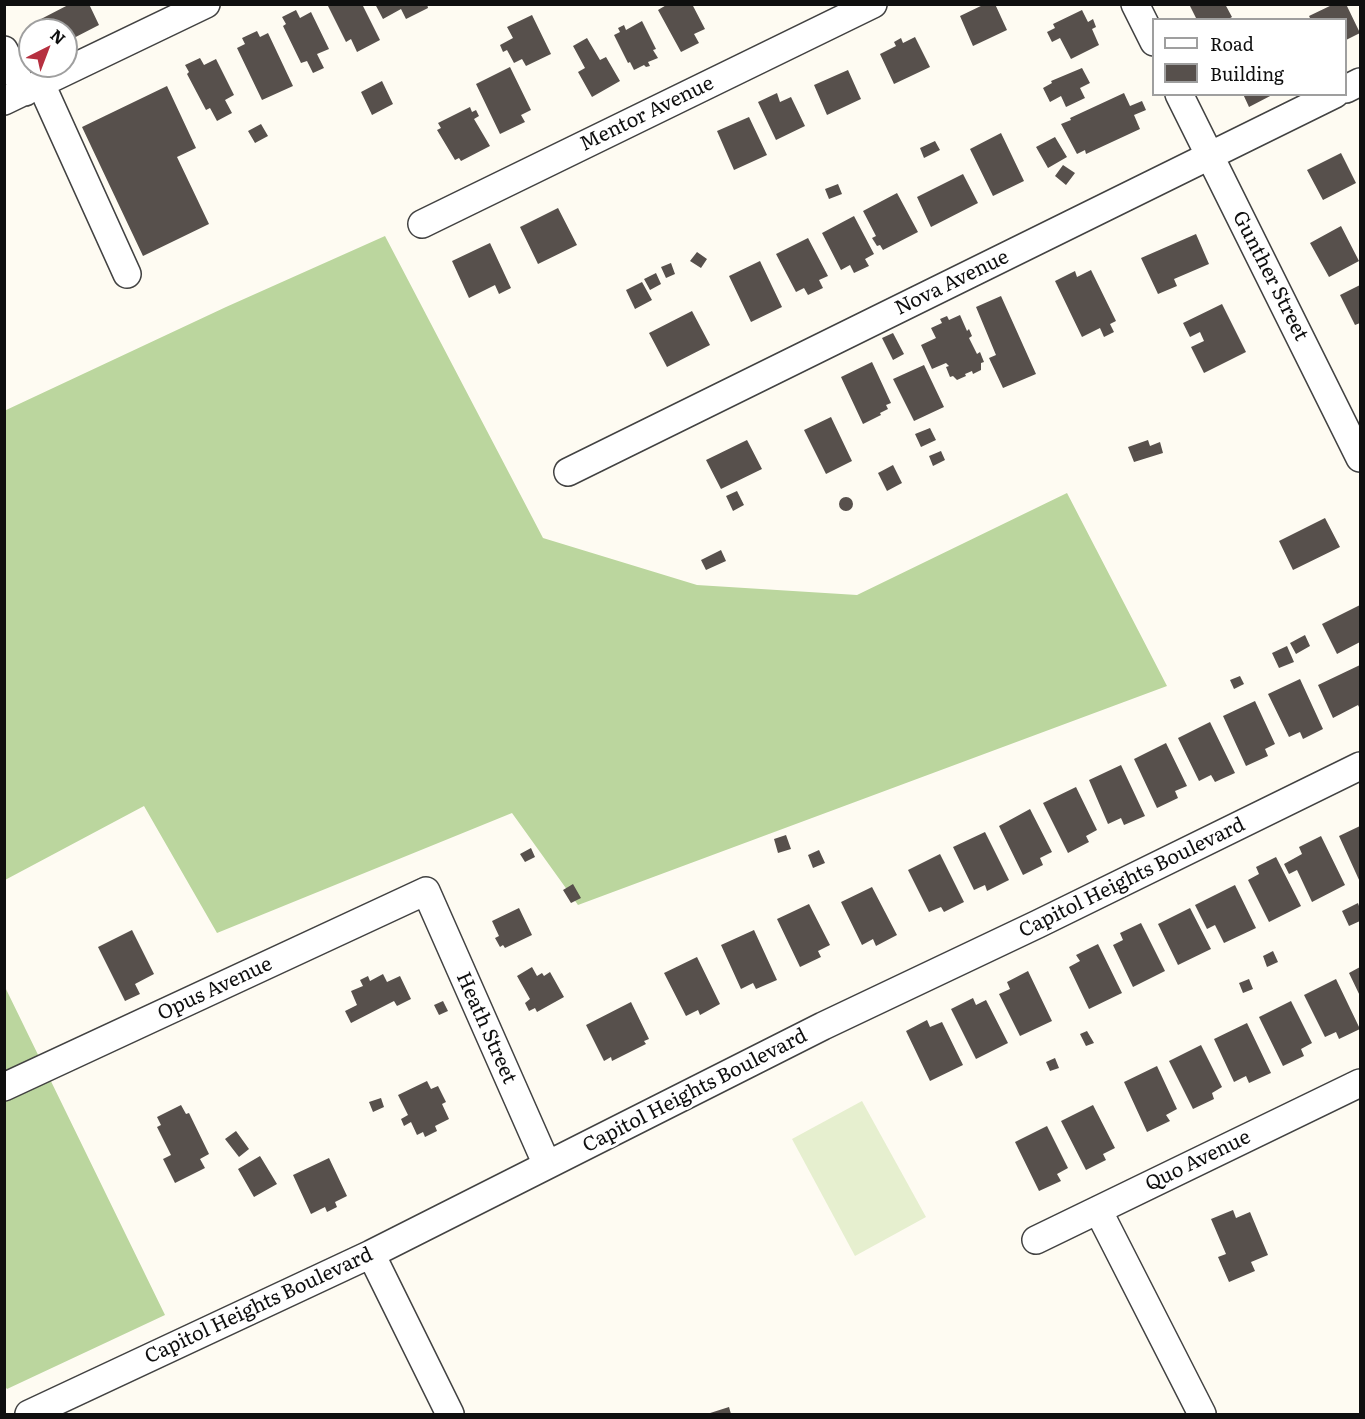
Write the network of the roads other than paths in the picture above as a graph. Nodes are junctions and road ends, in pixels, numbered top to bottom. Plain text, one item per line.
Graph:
1 (206, 4) edge
2 (873, 4) edge
3 (1135, 4) edge
4 (1152, 38) edge
5 (4, 50) edge
6 (23, 92) edge
7 (1180, 96) edge
8 (1331, 96) edge
9 (1209, 156) junction
10 (422, 224) dead end
11 (127, 274) dead end
12 (1360, 458) edge
13 (568, 472) dead end
14 (1360, 766) edge
15 (426, 891) joint
16 (1360, 1083) edge
17 (4, 1087) edge
18 (547, 1166) junction
19 (1098, 1210) junction
20 (1036, 1240) dead end
21 (371, 1254) junction
22 (29, 1414) edge
23 (450, 1414) edge
24 (1202, 1414) edge

1 - 6 street
2 - 10 street, Mentor Avenue
3 - 4 street
5 - 6 street
6 - 11 street
7 - 9 street, Gunther Street
8 - 9 street, Nova Avenue
9 - 12 street, Gunther Street
9 - 13 street, Nova Avenue
14 - 18 street, Capitol Heights Boulevard
15 - 17 street, Opus Avenue
15 - 18 street, Heath Street
16 - 19 street, Quo Avenue
18 - 21 street, Capitol Heights Boulevard
19 - 20 street, Quo Avenue
19 - 24 street
21 - 22 street, Capitol Heights Boulevard
21 - 23 street

